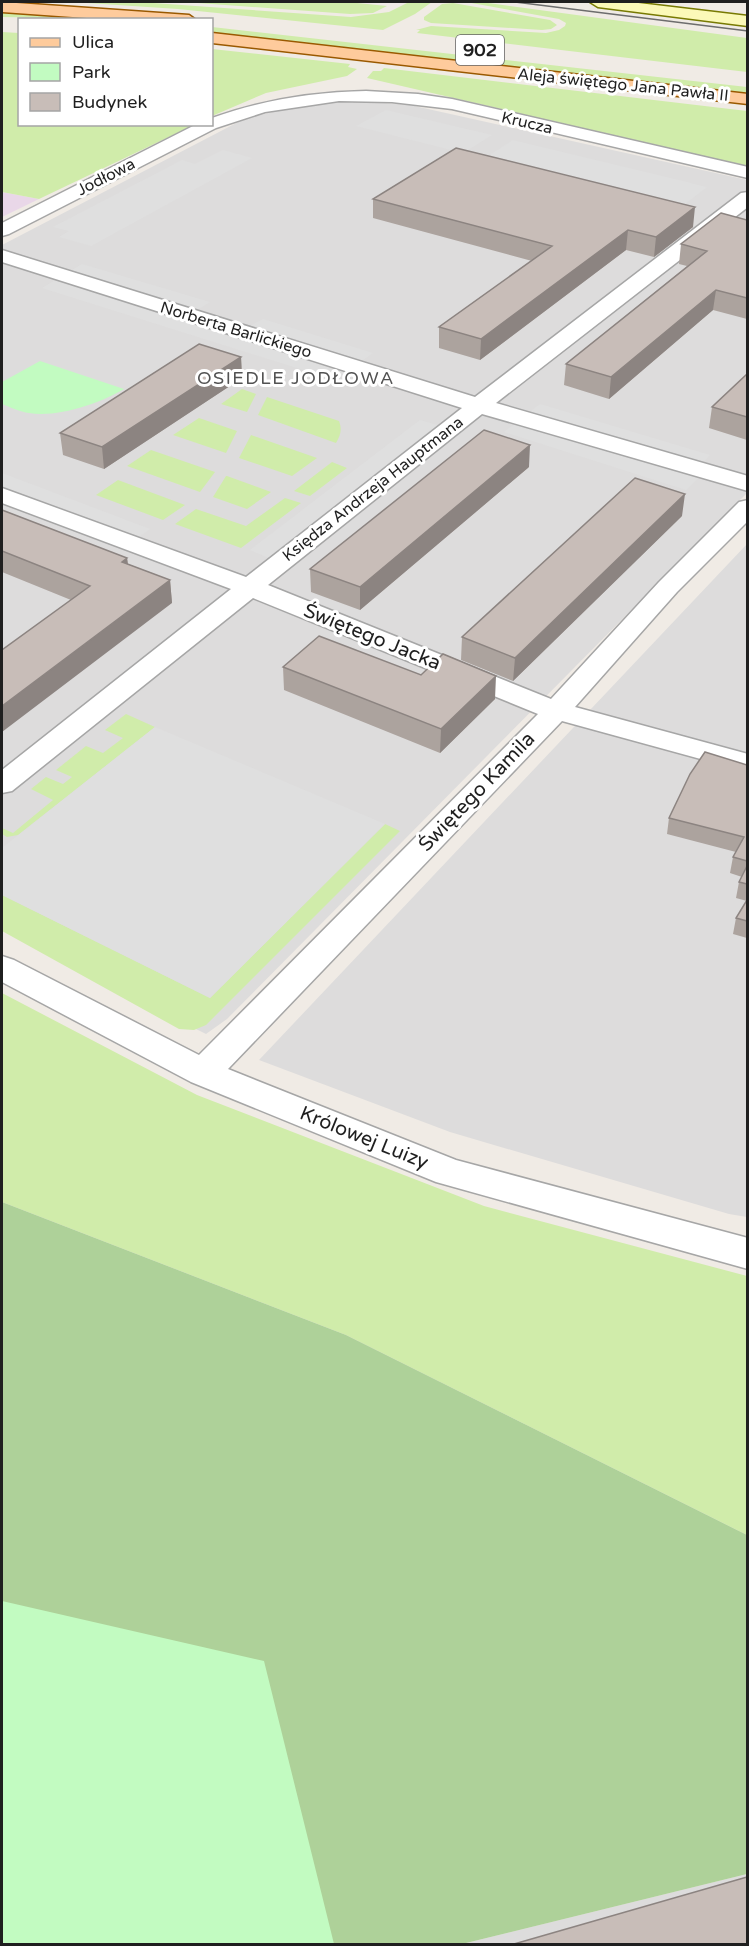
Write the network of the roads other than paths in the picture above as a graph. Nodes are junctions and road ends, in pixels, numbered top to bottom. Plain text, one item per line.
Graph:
1 (598, 2) edge
2 (2, 7) edge
3 (160, 18) edge
4 (747, 21) edge
5 (2, 22) edge
6 (18, 23) edge
7 (213, 38) edge
8 (583, 80) junction
9 (747, 99) edge
10 (304, 100) joint
11 (747, 106) edge
12 (213, 123) edge
13 (207, 126) edge
14 (747, 173) edge
15 (747, 197) edge
16 (2, 230) edge
17 (2, 256) edge
18 (480, 406) junction
19 (747, 484) edge
20 (2, 495) edge
21 (747, 507) edge
22 (249, 587) junction
23 (556, 711) junction
24 (747, 763) edge
25 (2, 784) edge
26 (2, 968) edge
27 (203, 1073) junction
28 (747, 1254) edge

1 - 4 street
2 - 3 main road
5 - 6 main road
7 - 8 main road, Aleja świętego Jana Pawła II / 902
8 - 9 main road, Aleja świętego Jana Pawła II / 902
8 - 11 main road
10 - 12 street, Jodłowa
10 - 14 street, Krucza
13 - 16 street, Jodłowa
15 - 18 street, Księdza Andrzeja Hauptmana
17 - 18 street, Norberta Barlickiego
18 - 19 street, Norberta Barlickiego
18 - 22 street, Księdza Andrzeja Hauptmana
20 - 22 street, Świętego Jacka
21 - 23 street, Świętego Kamila
22 - 23 street, Świętego Jacka
22 - 25 street, Księdza Andrzeja Hauptmana
23 - 24 street, Świętego Jacka
23 - 27 street, Świętego Kamila
26 - 27 street, Królowej Luizy
27 - 28 street, Królowej Luizy

